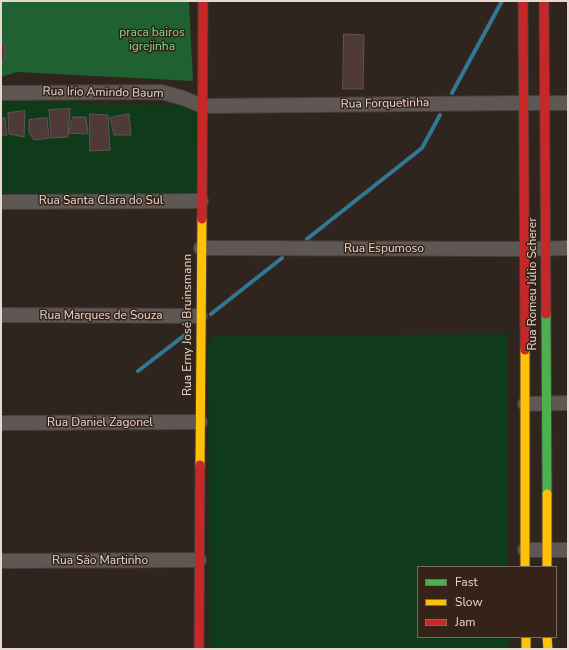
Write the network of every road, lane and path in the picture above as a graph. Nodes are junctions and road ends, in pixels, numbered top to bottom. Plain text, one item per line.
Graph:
1 (203, 1) edge
2 (523, 1) edge
3 (544, 1) edge
4 (1, 93) edge
5 (523, 103) junction
6 (544, 103) junction
7 (568, 103) edge
8 (202, 106) junction
9 (201, 201) junction
10 (1, 202) edge
11 (201, 248) junction
12 (545, 248) junction
13 (568, 248) edge
14 (524, 249) junction
15 (1, 315) edge
16 (200, 316) junction
17 (525, 404) junction
18 (546, 404) junction
19 (568, 404) edge
20 (200, 422) junction
21 (1, 423) edge
22 (525, 550) junction
23 (547, 550) junction
24 (568, 550) edge
25 (199, 560) junction
26 (1, 561) edge
27 (525, 566) edge
28 (547, 566) edge
29 (526, 638) edge
30 (547, 638) edge
31 (198, 649) edge
32 (526, 649) edge
33 (548, 649) edge

1 - 8 main road, Rua Erny José Bruinsmann
2 - 5 main road, Rua Romeu Júlio Scherer
3 - 6 main road, Rua Romeu Júlio Scherer
4 - 8 street, Rua Irio Amindo Baum
5 - 6 street, Rua Forquetinha
5 - 8 street, Rua Forquetinha
5 - 14 main road, Rua Romeu Júlio Scherer
6 - 7 street, Rua Forquetinha
6 - 12 main road, Rua Romeu Júlio Scherer
8 - 9 main road, Rua Erny José Bruinsmann
9 - 10 street, Rua Santa Clara do Sul
9 - 11 main road, Rua Erny José Bruinsmann
11 - 14 street, Rua Espumoso
11 - 16 main road, Rua Erny José Bruinsmann
12 - 13 street, Rua Espumoso
12 - 14 street, Rua Espumoso
12 - 18 main road, Rua Romeu Júlio Scherer
14 - 17 main road, Rua Romeu Júlio Scherer
15 - 16 street, Rua Marques de Souza
16 - 20 main road, Rua Erny José Bruinsmann
17 - 18 street
17 - 22 main road, Rua Romeu Júlio Scherer
18 - 19 street
18 - 23 main road, Rua Romeu Júlio Scherer
20 - 21 street, Rua Daniel Zagonel
20 - 25 main road, Rua Erny José Bruinsmann
22 - 23 street
22 - 27 main road, Rua Romeu Júlio Scherer
23 - 24 street
23 - 28 main road, Rua Romeu Júlio Scherer
25 - 26 street, Rua São Martinho
25 - 31 main road, Rua Erny José Bruinsmann
29 - 32 main road
30 - 33 main road

